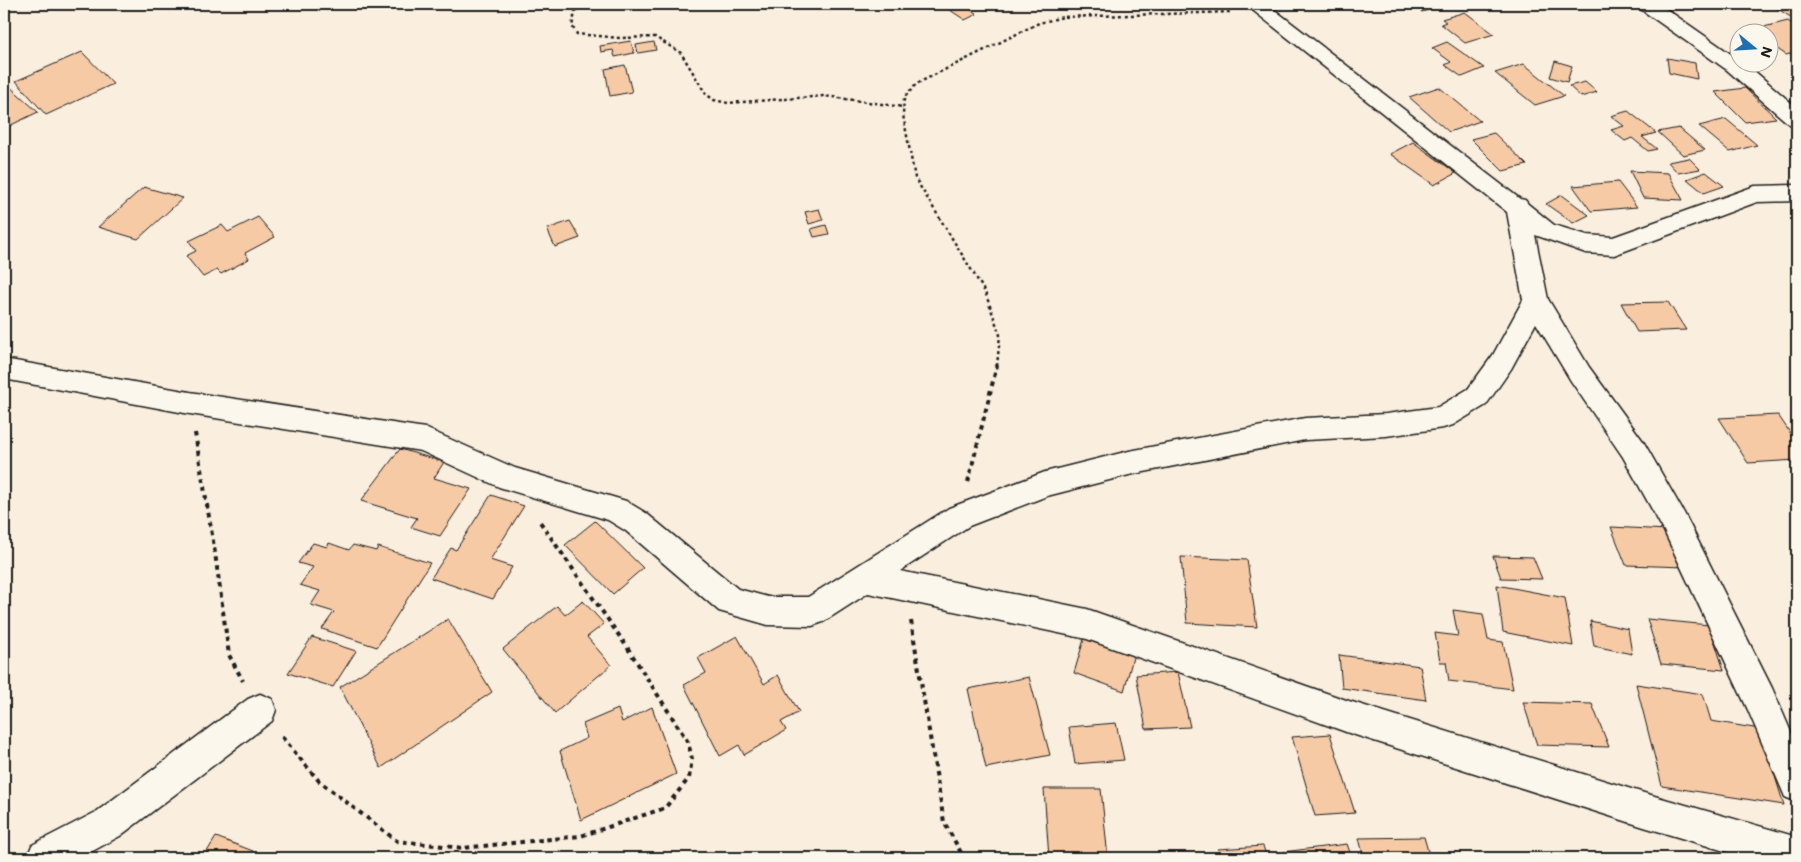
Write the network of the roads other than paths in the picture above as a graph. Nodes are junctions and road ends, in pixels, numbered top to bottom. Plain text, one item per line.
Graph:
1 (1646, 4) edge
2 (1259, 8) edge
3 (1797, 119) edge
4 (1797, 193) edge
5 (1517, 206) junction
6 (1536, 300) junction
7 (4, 369) edge
8 (864, 578) junction
9 (260, 710) road end
10 (1797, 785) edge
11 (1797, 855) edge
12 (46, 858) edge

1 - 3 street
2 - 5 street
4 - 5 street
5 - 6 street
6 - 8 street
6 - 10 street
7 - 8 street
8 - 11 street
9 - 12 street

